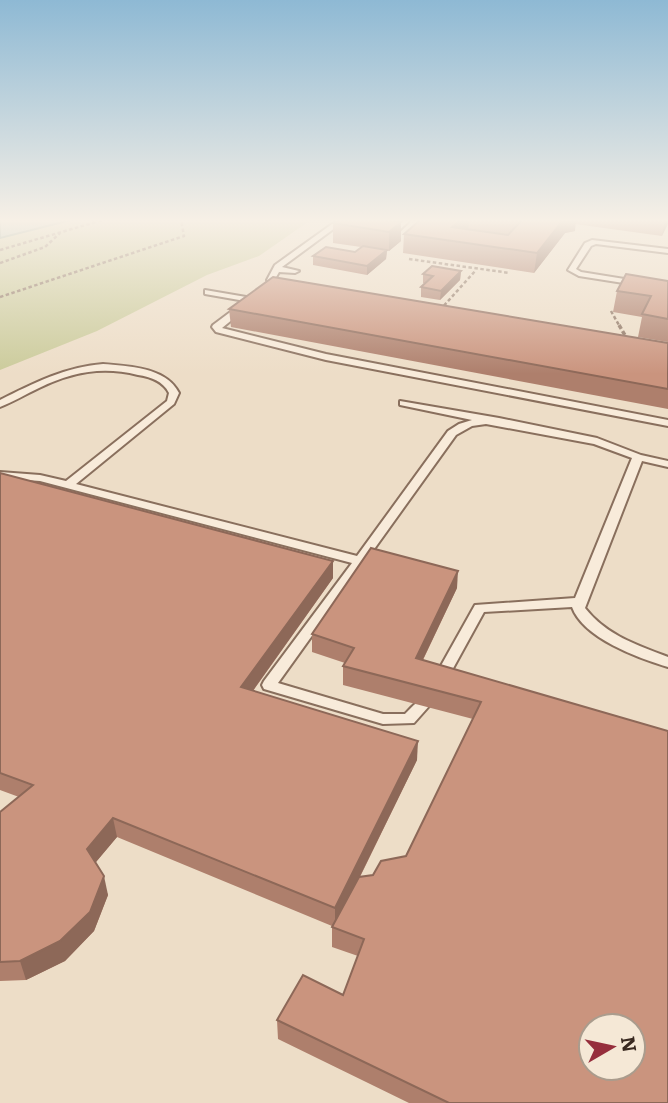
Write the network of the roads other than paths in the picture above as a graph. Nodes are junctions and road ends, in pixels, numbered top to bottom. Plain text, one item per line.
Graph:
1 (275, 270) edge
2 (292, 270) edge
3 (573, 270) edge
4 (295, 271) dead end
5 (668, 288) edge
6 (299, 290) edge
7 (208, 292) dead end
8 (263, 292) junction
9 (337, 347) edge
10 (326, 357) junction
11 (403, 403) dead end
12 (0, 404) edge
13 (499, 421) junction
14 (668, 424) edge
15 (638, 457) junction
16 (668, 464) edge
17 (0, 475) edge
18 (68, 485) junction
19 (360, 561) junction
20 (581, 602) junction
21 (668, 662) edge
22 (438, 683) edge
23 (423, 705) edge

1 - 8 lane
2 - 4 lane
3 - 5 lane
6 - 8 lane
7 - 8 lane
8 - 10 lane
9 - 10 lane
10 - 14 lane
11 - 13 lane
12 - 18 lane
13 - 15 lane
13 - 19 lane
15 - 16 lane
15 - 20 lane
17 - 18 lane
18 - 19 lane
19 - 23 lane
20 - 21 lane
20 - 22 lane

